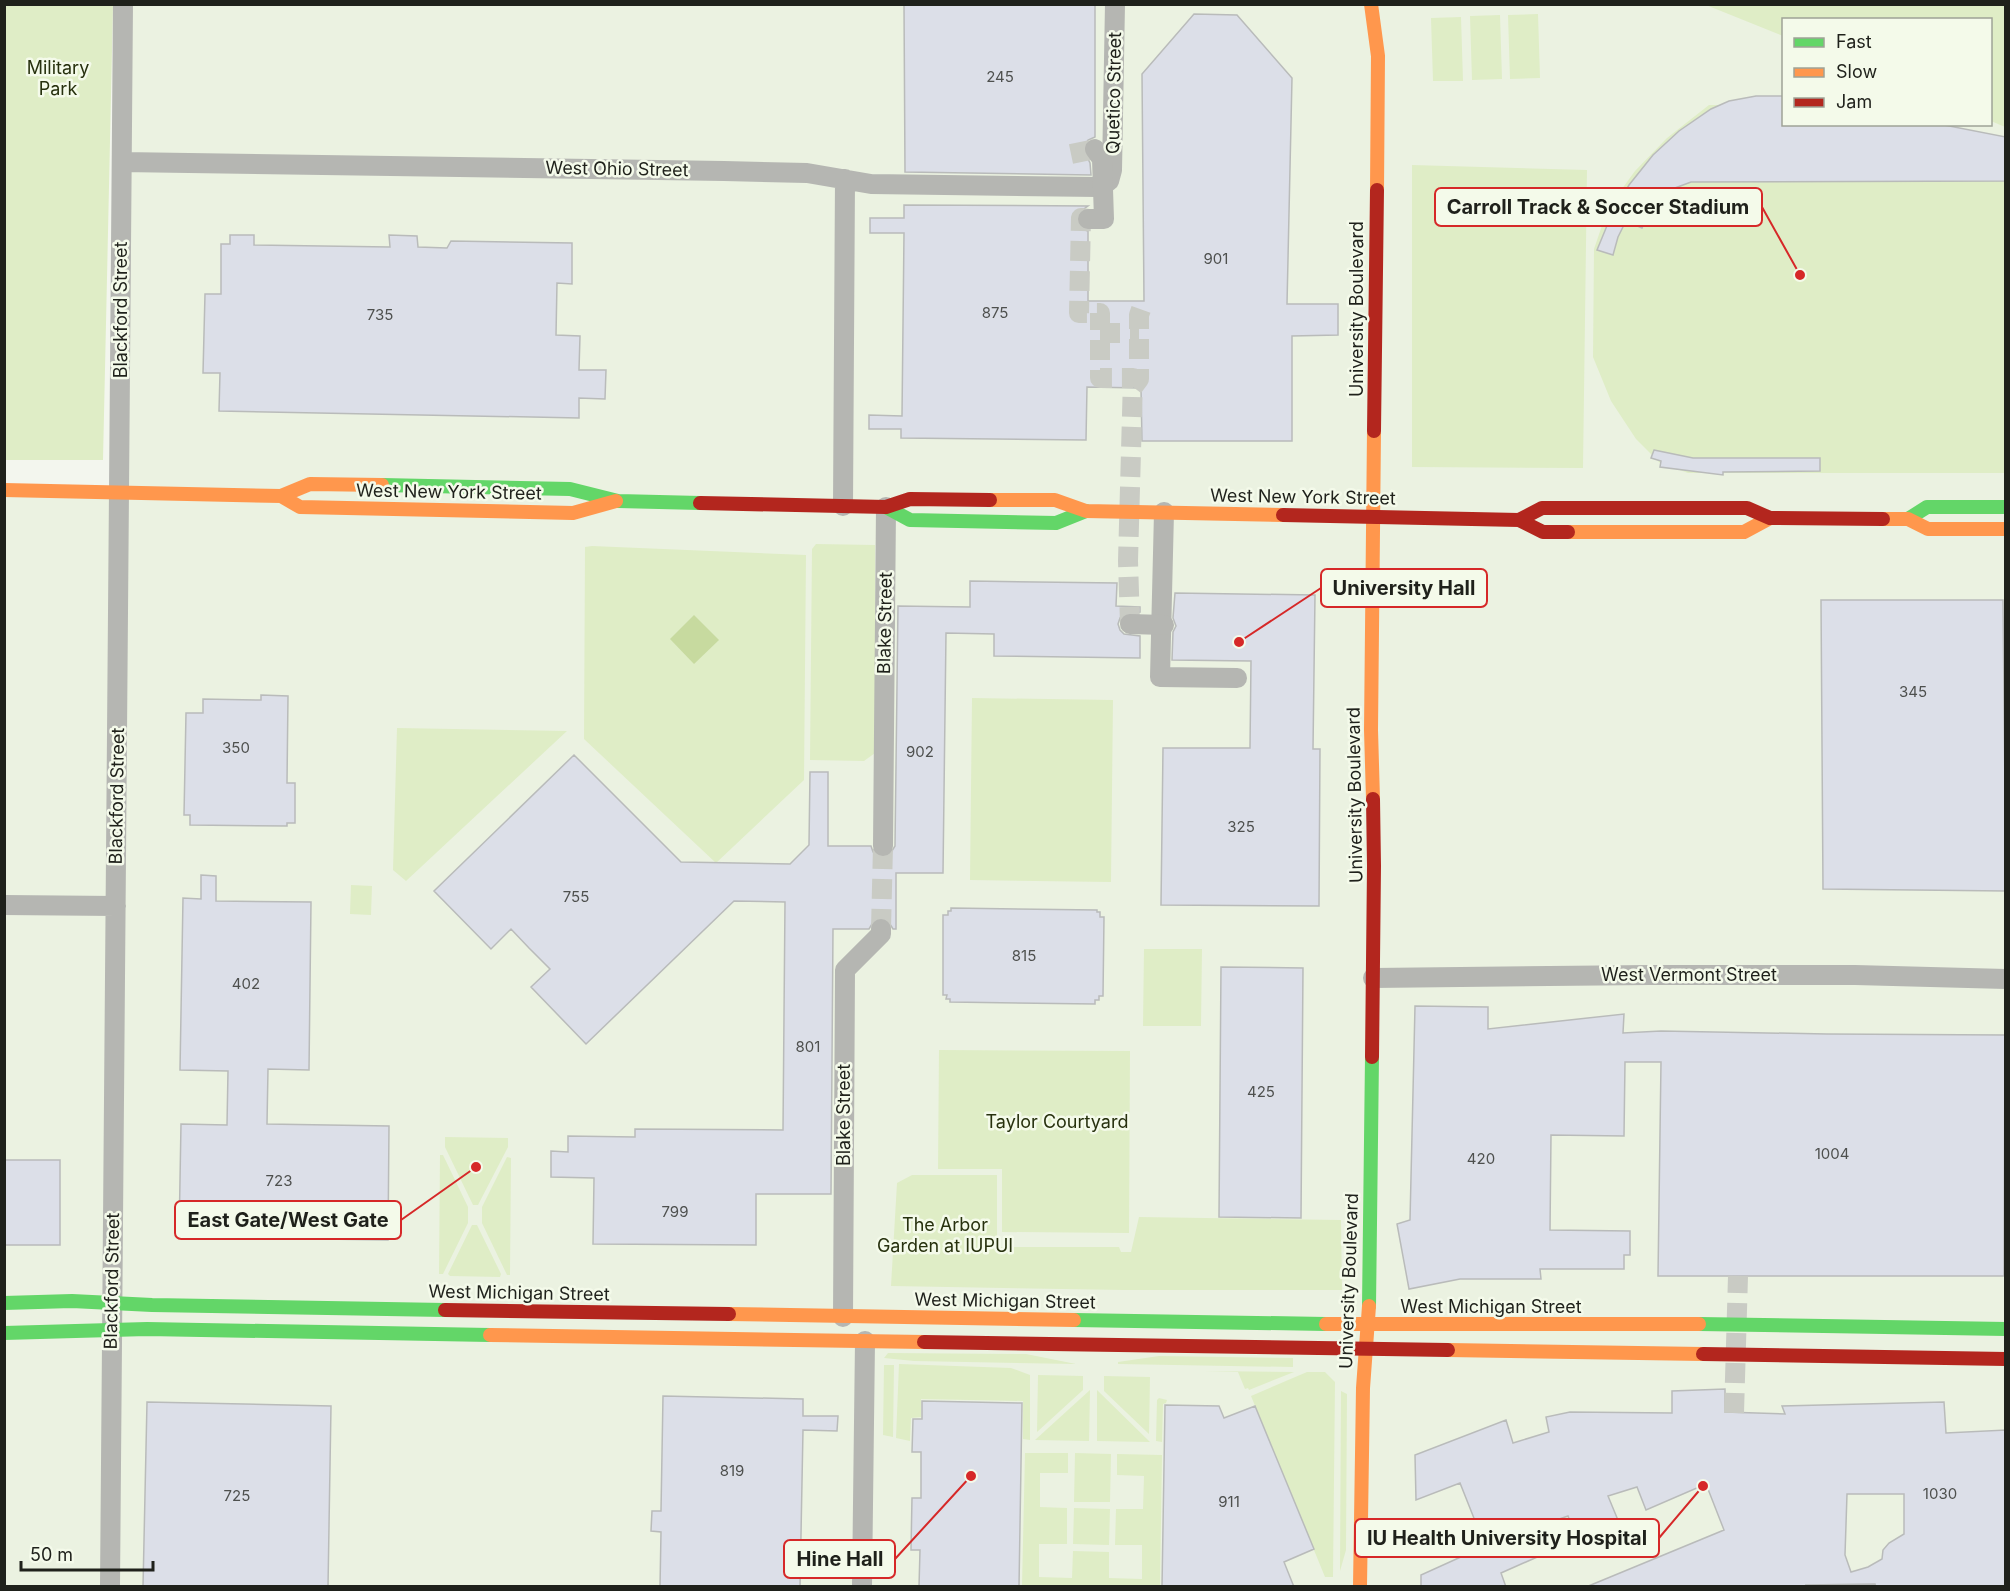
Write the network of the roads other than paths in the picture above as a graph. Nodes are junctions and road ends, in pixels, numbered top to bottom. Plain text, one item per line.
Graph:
1 (123, 4) edge
2 (1115, 4) edge
3 (1371, 4) edge
4 (1095, 149) dead end
5 (122, 162) junction
6 (846, 179) junction
7 (1108, 180) joint
8 (1088, 219) tunnel mouth
9 (4, 490) edge
10 (120, 492) junction
11 (281, 496) junction
12 (618, 501) junction
13 (843, 506) junction
14 (886, 507) junction
15 (2006, 507) edge
16 (1086, 511) junction
17 (1164, 513) junction
18 (1374, 516) junction
19 (1770, 518) junction
20 (1908, 519) junction
21 (1519, 520) junction
22 (2006, 529) edge
23 (1130, 624) dead end
24 (1164, 625) dead end
25 (1237, 678) dead end
26 (883, 846) tunnel mouth
27 (4, 904) edge
28 (116, 906) junction
29 (881, 929) tunnel mouth
30 (1372, 978) junction
31 (2006, 979) edge
32 (4, 1303) edge
33 (111, 1303) junction
34 (843, 1317) junction
35 (1367, 1324) junction
36 (111, 1329) junction
37 (2006, 1329) edge
38 (4, 1333) edge
39 (865, 1341) junction
40 (1366, 1349) junction
41 (2006, 1359) edge
42 (110, 1587) edge
43 (862, 1587) edge
44 (1360, 1587) edge

1 - 5 street, Blackford Street
2 - 7 street, Quetico Street
3 - 18 main road, University Boulevard
4 - 8 street, bridge
5 - 6 street, West Ohio Street
5 - 10 street, Blackford Street
6 - 7 street, West Ohio Street
6 - 13 street
9 - 10 main road, West New York Street
10 - 11 main road, West New York Street
10 - 28 street, Blackford Street
11 - 12 main road, West New York Street
11 - 12 main road, West New York Street
12 - 13 main road, West New York Street
13 - 14 main road, West New York Street
14 - 16 main road, West New York Street
14 - 16 main road, West New York Street
14 - 26 street, Blake Street
15 - 20 main road, West New York Street
16 - 17 main road, West New York Street
17 - 18 main road, West New York Street
17 - 25 street
18 - 21 main road, West New York Street
18 - 30 main road, University Boulevard
19 - 20 main road, West New York Street
19 - 21 main road, West New York Street
19 - 21 main road, West New York Street
20 - 22 main road, West New York Street
23 - 24 street, bridge
27 - 28 street
28 - 33 street, Blackford Street
29 - 34 street, Blake Street
30 - 31 street, West Vermont Street
30 - 35 main road, University Boulevard
32 - 33 main road, West Michigan Street
33 - 34 main road, West Michigan Street
33 - 36 street, Blackford Street
34 - 35 main road, West Michigan Street
35 - 37 main road, West Michigan Street
35 - 40 main road, University Boulevard
36 - 38 main road
36 - 39 main road
36 - 42 street, Blackford Street
39 - 40 main road
39 - 43 street
40 - 41 main road
40 - 44 main road, University Boulevard

